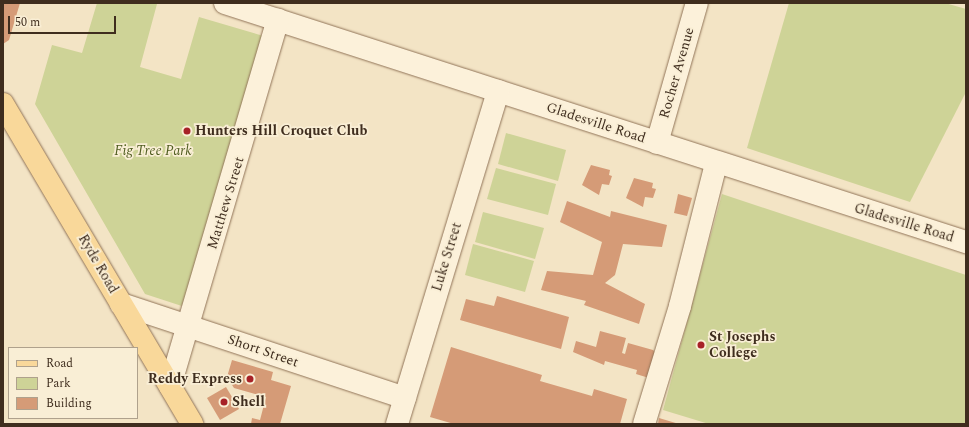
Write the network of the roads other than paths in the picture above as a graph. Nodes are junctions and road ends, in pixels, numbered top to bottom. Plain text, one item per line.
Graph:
1 (225, 3) edge
2 (697, 3) edge
3 (271, 13) edge
4 (498, 91) junction
5 (3, 104) edge
6 (657, 143) junction
7 (716, 164) junction
8 (966, 242) edge
9 (121, 304) junction
10 (189, 326) junction
11 (170, 386) junction
12 (405, 398) junction
13 (192, 424) edge
14 (397, 424) edge
15 (644, 424) edge

1 - 3 street, Gladesville Road
2 - 6 street, Rocher Avenue
3 - 4 street, Gladesville Road
3 - 10 street, Matthew Street
4 - 6 street, Gladesville Road
4 - 12 street, Luke Street
5 - 9 main road, Ryde Road
6 - 7 street, Gladesville Road
7 - 8 street, Gladesville Road
7 - 15 street
9 - 10 street, Short Street
9 - 11 main road, Ryde Road
10 - 11 street, Matthew Street
10 - 12 street, Short Street
11 - 13 main road, Ryde Road
12 - 14 street, Luke Street

